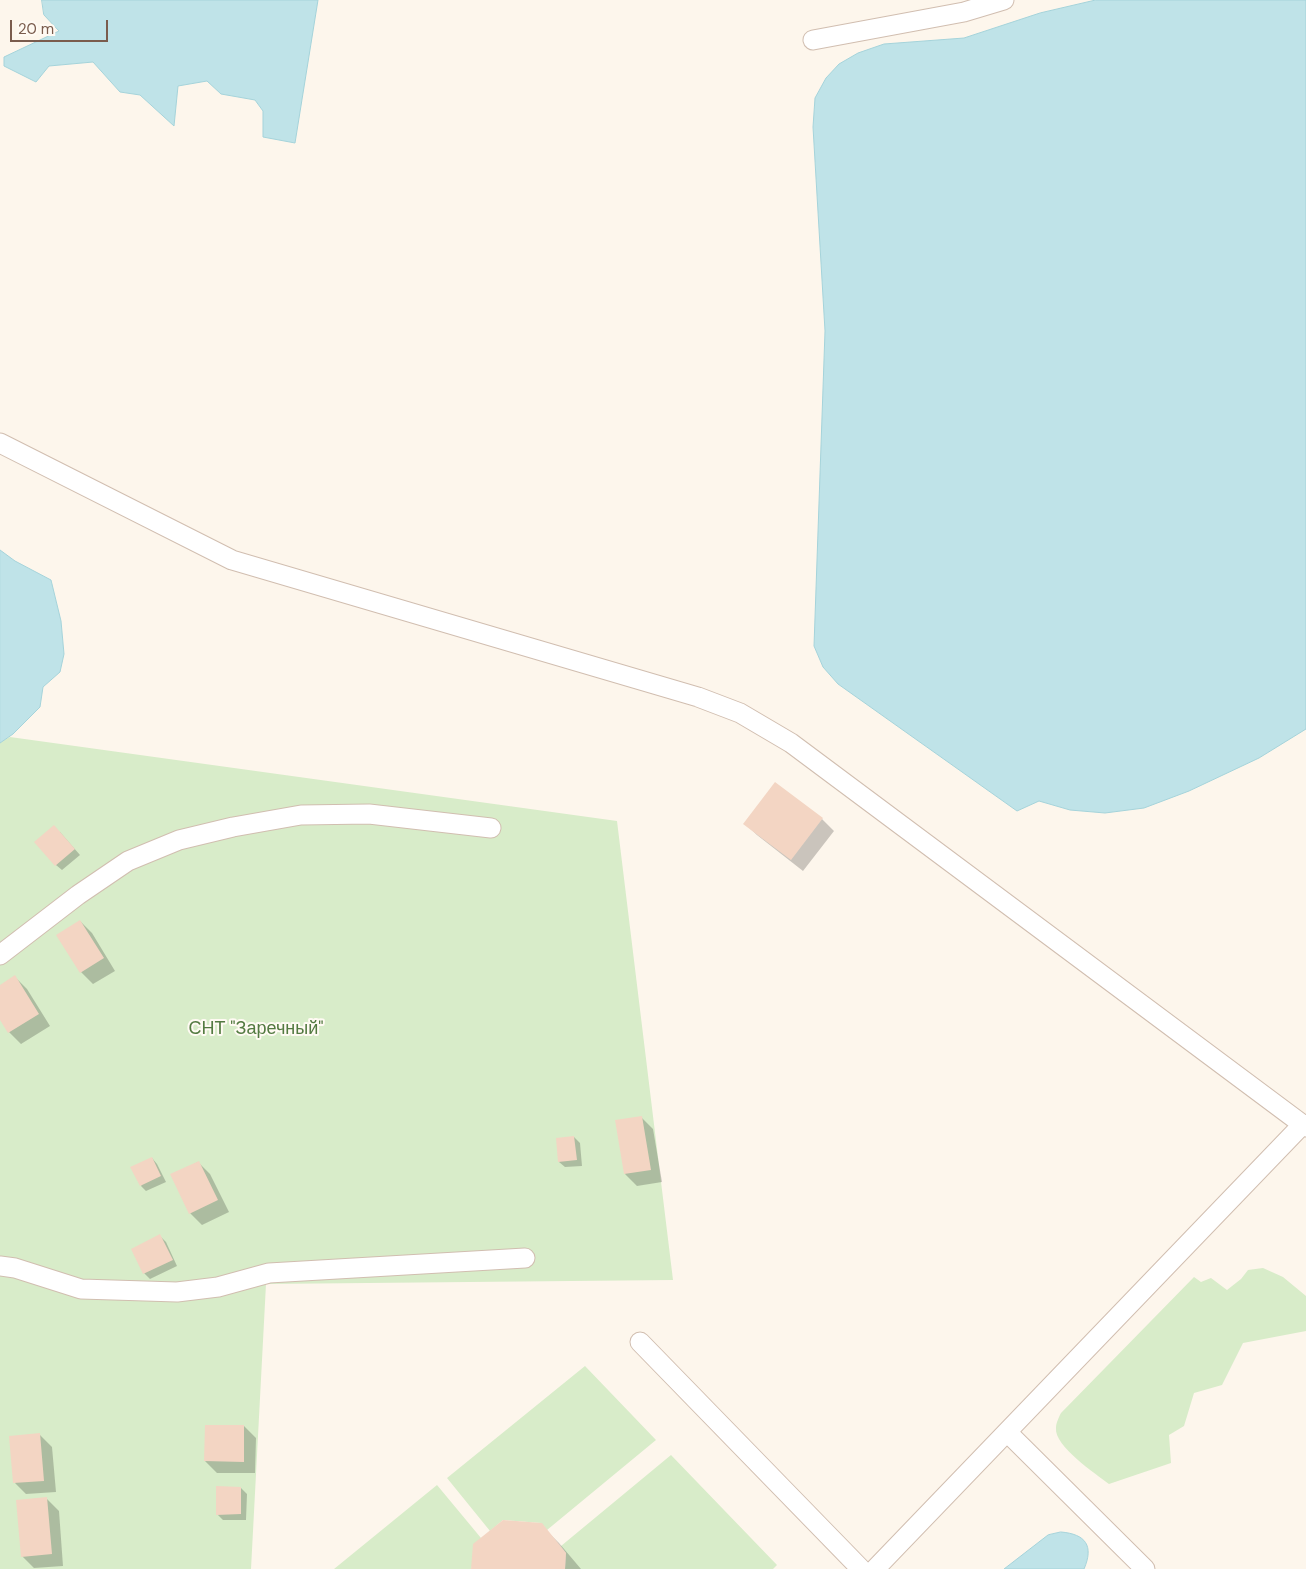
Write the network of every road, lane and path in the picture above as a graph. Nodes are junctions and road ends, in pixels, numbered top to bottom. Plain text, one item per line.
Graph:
1 (1004, 0) edge
2 (813, 40) dead end
3 (0, 443) edge
4 (491, 828) dead end
5 (0, 955) edge
6 (1304, 1126) edge
7 (525, 1258) dead end
8 (0, 1266) edge
9 (640, 1342) dead end
10 (1007, 1432) junction
11 (861, 1569) edge
12 (875, 1569) edge
13 (1145, 1569) edge

1 - 2 lane
3 - 6 lane
4 - 5 lane
6 - 10 lane
7 - 8 lane
9 - 11 lane
10 - 12 lane
10 - 13 lane

